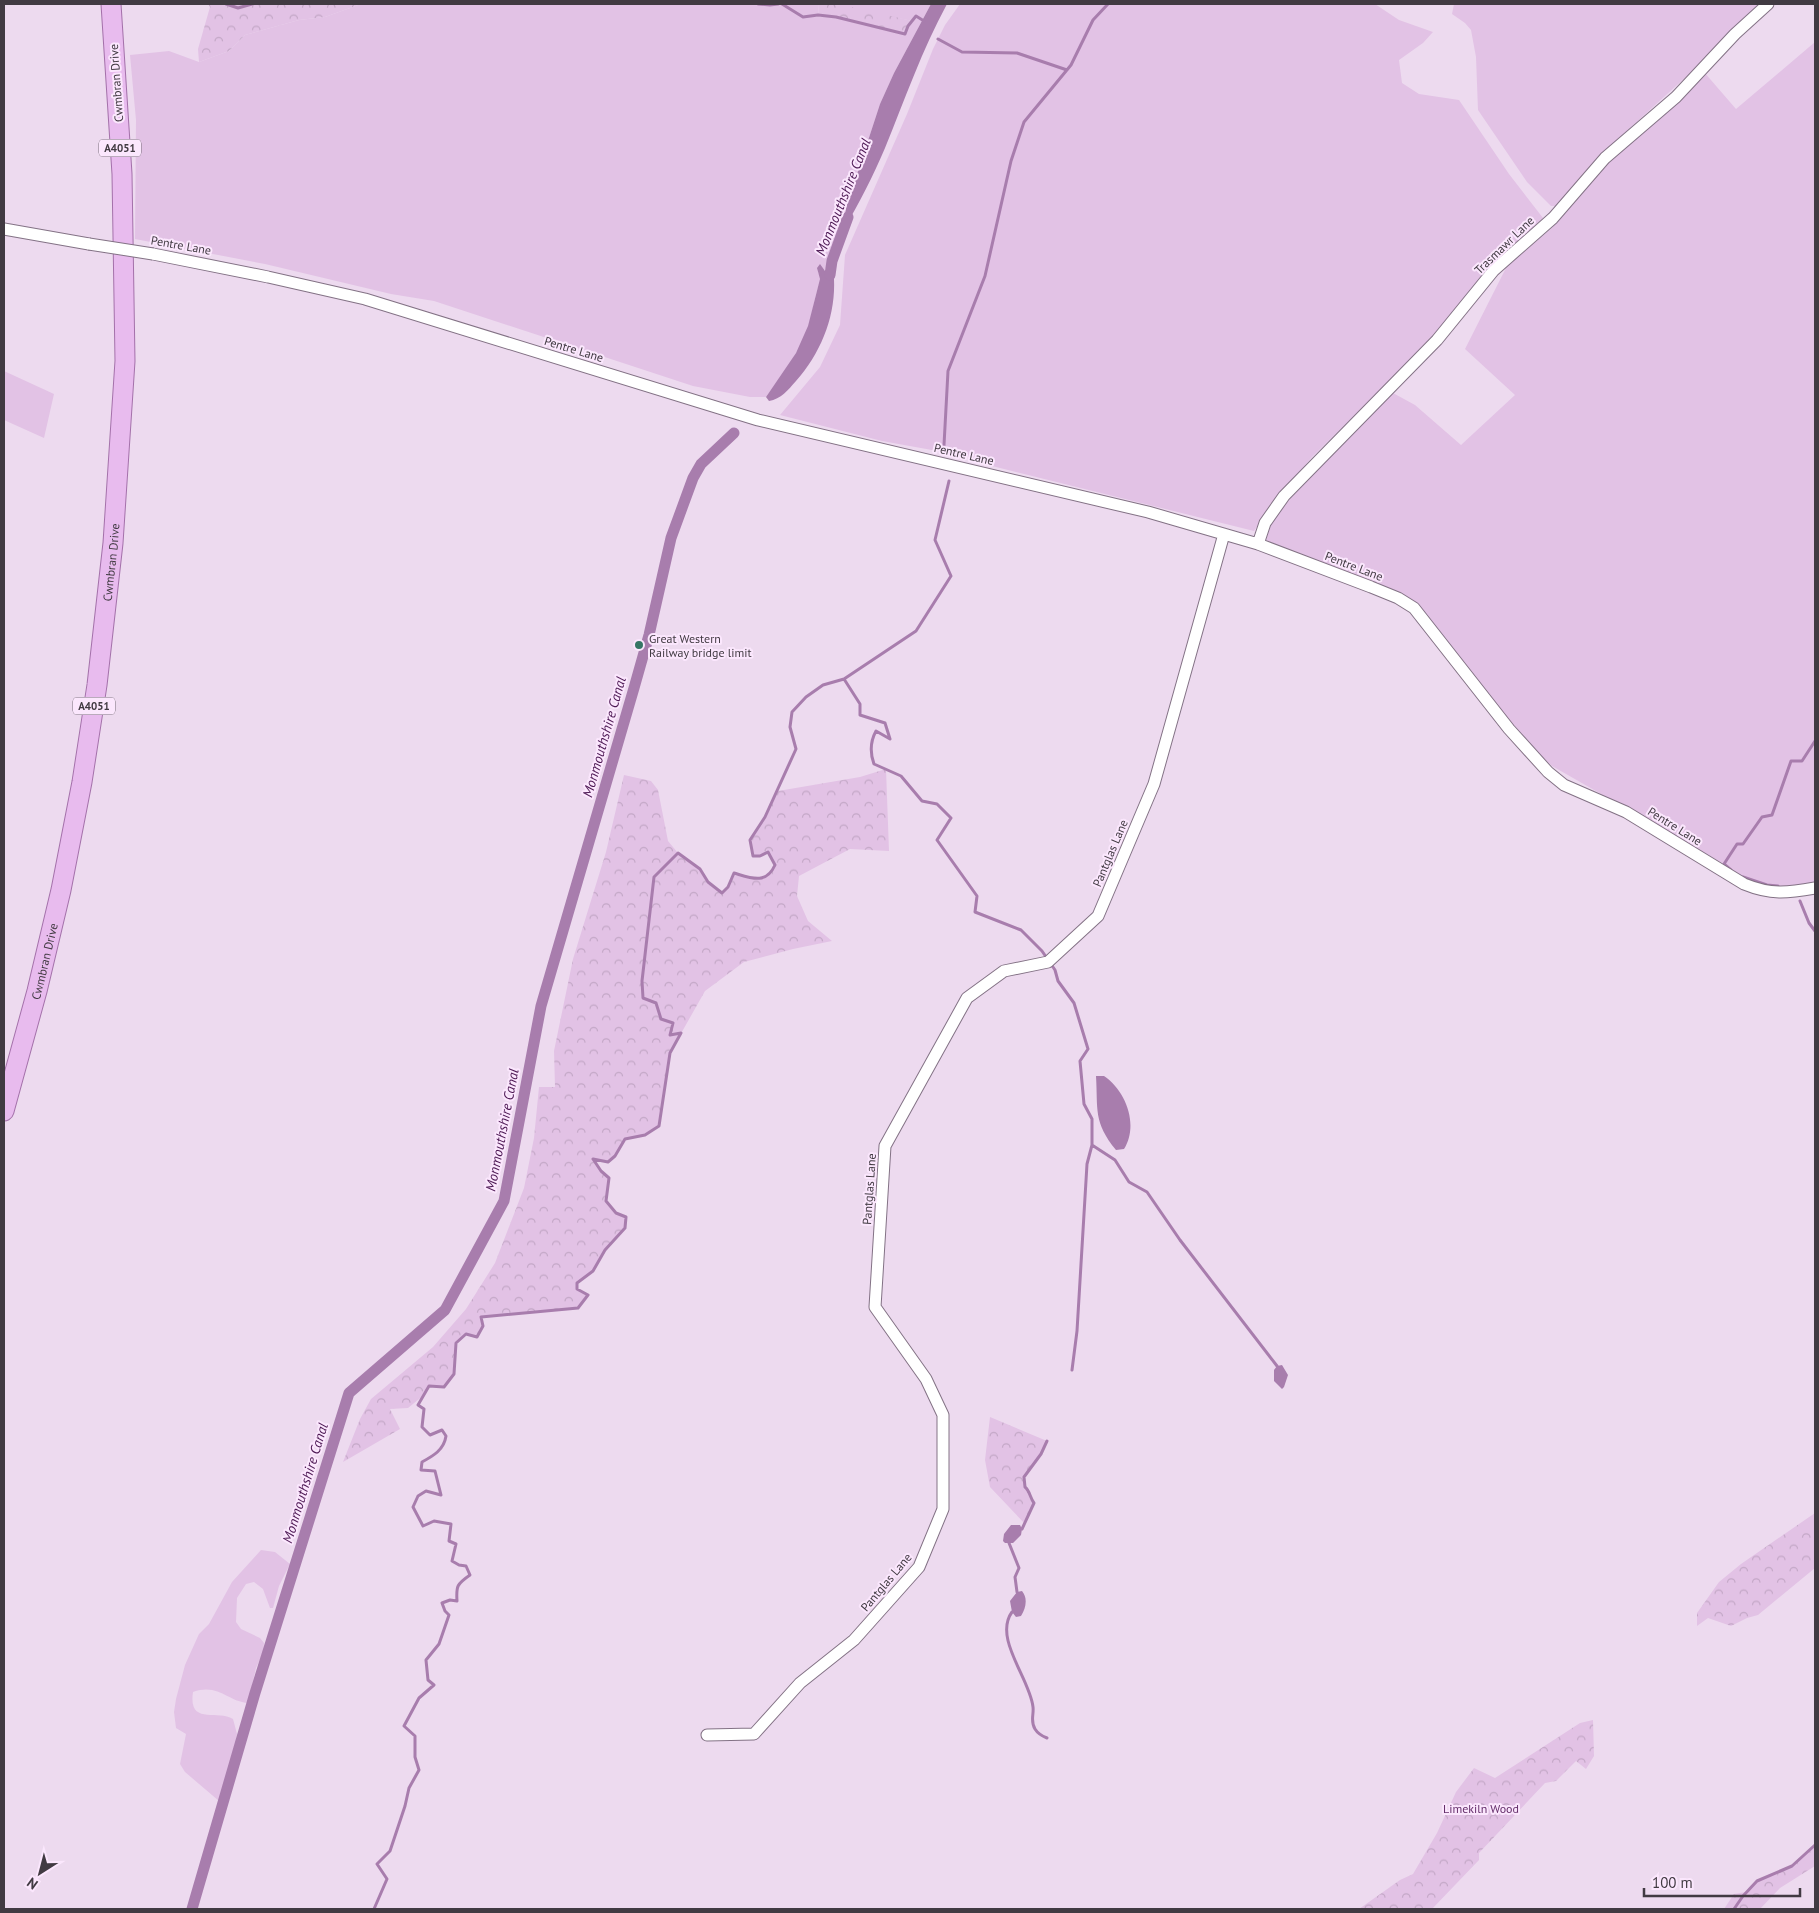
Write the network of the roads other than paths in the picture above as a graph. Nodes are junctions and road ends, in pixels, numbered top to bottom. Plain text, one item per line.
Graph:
1 (111, 4) edge
2 (1768, 4) edge
3 (4, 229) edge
4 (1224, 534) junction
5 (1258, 544) junction
6 (1815, 888) edge
7 (4, 1111) edge
8 (707, 1735) dead end

1 - 7 main road, Cwmbran Drive / A4051
2 - 5 street, Trasmawr Lane
3 - 4 street, Pentre Lane, bridge
4 - 5 street, Pentre Lane
4 - 8 street, Pantglas Lane
5 - 6 street, Pentre Lane

